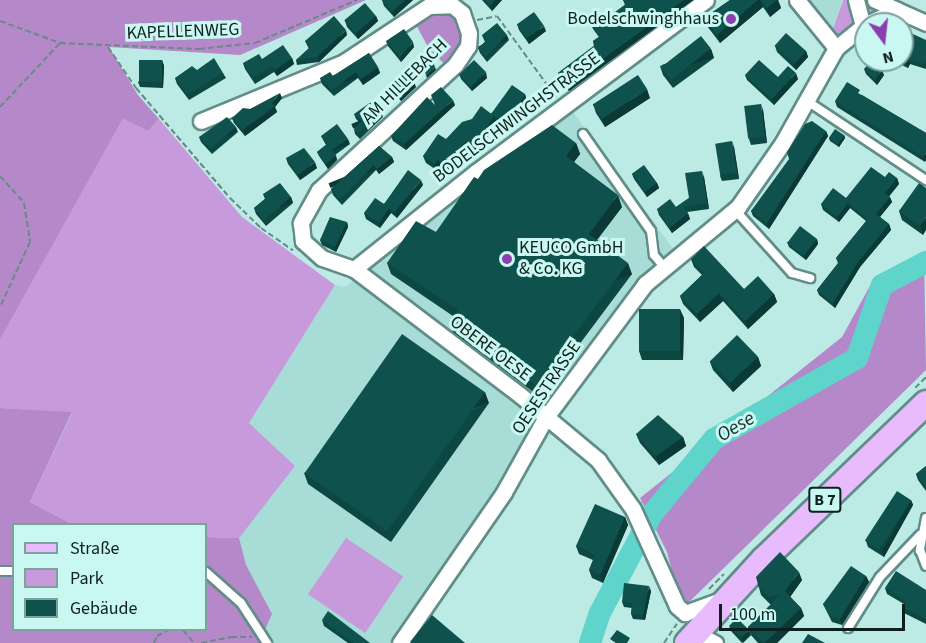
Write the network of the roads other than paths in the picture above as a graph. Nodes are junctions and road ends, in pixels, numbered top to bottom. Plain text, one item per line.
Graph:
1 (706, 0) edge
2 (797, 0) edge
3 (875, 0) edge
4 (897, 10) junction
5 (893, 12) edge
6 (926, 23) edge
7 (854, 34) edge
8 (836, 48) junction
9 (807, 100) junction
10 (201, 121) dead end
11 (583, 134) dead end
12 (926, 180) edge
13 (735, 210) junction
14 (665, 268) junction
15 (354, 269) junction
16 (810, 278) dead end
17 (926, 403) edge
18 (546, 417) junction
19 (926, 518) edge
20 (920, 535) junction
21 (926, 566) edge
22 (207, 573) edge
23 (692, 627) edge
24 (848, 628) dead end
25 (267, 643) edge
26 (400, 643) edge

1 - 15 street, BODELSCHWINGHSTRASSE
2 - 8 street
3 - 4 street
4 - 5 street, OESESTRASSE
4 - 6 street
7 - 8 street, OESESTRASSE
8 - 9 street, OESESTRASSE
9 - 12 lane
9 - 13 street, OESESTRASSE
10 - 15 street, AM HILLEBACH
11 - 14 lane
13 - 14 street, OESESTRASSE
13 - 16 lane
14 - 18 street, OESESTRASSE
15 - 18 street, OBERE OESE
17 - 23 main road, B 7
18 - 23 street, OBERE OESE
18 - 26 street, OESESTRASSE
19 - 20 lane
20 - 21 lane
20 - 24 lane
22 - 25 lane

